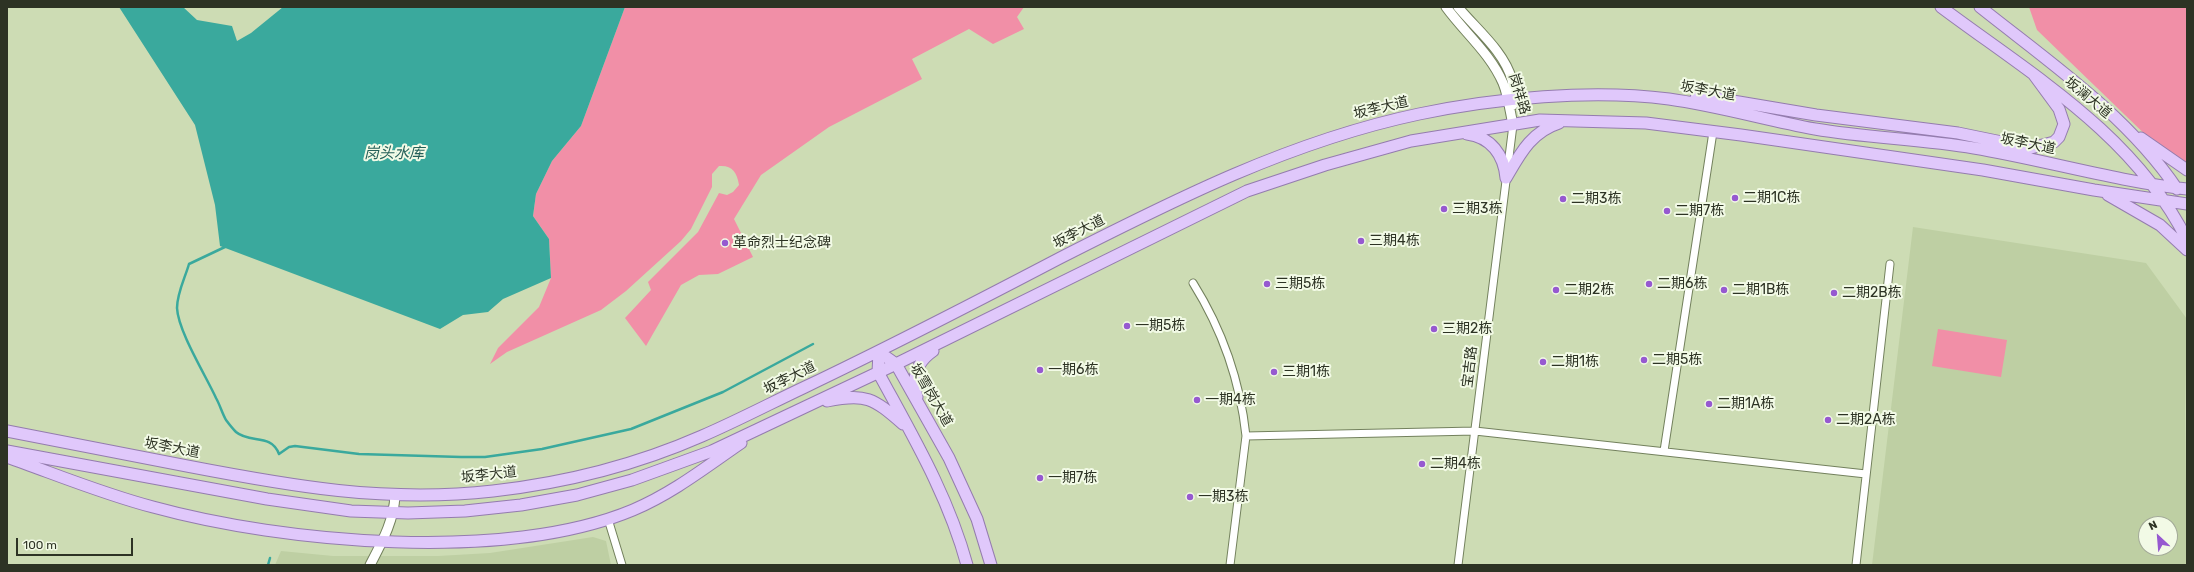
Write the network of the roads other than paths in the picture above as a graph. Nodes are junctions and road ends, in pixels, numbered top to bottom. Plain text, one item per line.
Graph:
1 (1446, 7) edge
2 (1458, 7) edge
3 (1941, 7) edge
4 (1980, 7) edge
5 (2034, 75) junction
6 (1510, 99) junction
7 (1676, 100) junction
8 (2115, 118) junction
9 (1568, 121) junction
10 (1513, 125) junction
11 (1714, 132) junction
12 (1462, 133) junction
13 (2187, 170) edge
14 (1506, 178) junction
15 (2152, 183) junction
16 (2176, 188) junction
17 (2187, 189) edge
18 (2094, 190) junction
19 (2164, 201) junction
20 (2186, 205) edge
21 (2187, 240) edge
22 (2187, 250) edge
23 (1890, 264) dead end
24 (1193, 284) dead end
25 (951, 337) junction
26 (879, 352) junction
27 (896, 364) junction
28 (878, 372) junction
29 (808, 405) junction
30 (926, 419) junction
31 (766, 425) junction
32 (908, 428) junction
33 (7, 431) edge
34 (1475, 431) junction
35 (1246, 436) junction
36 (7, 451) edge
37 (1664, 451) junction
38 (7, 457) edge
39 (1866, 474) junction
40 (395, 495) junction
41 (394, 512) junction
42 (608, 519) junction
43 (383, 540) junction
44 (370, 565) edge
45 (622, 565) edge
46 (968, 565) edge
47 (991, 565) edge
48 (1230, 565) edge
49 (1458, 565) edge
50 (1856, 565) edge

1 - 6 street, 岗祥路
2 - 6 street, 岗祥路
3 - 5 main road, 坂澜大道
4 - 8 main road, 坂澜大道
5 - 7 main road
5 - 15 main road, 坂澜大道
6 - 7 main road, 坂李大道
6 - 10 street, 岗祥路
6 - 26 main road, 坂李大道
7 - 15 main road, 坂李大道
8 - 13 main road
8 - 16 main road, 坂澜大道
9 - 10 main road
9 - 11 main road
9 - 14 main road
10 - 12 main road
10 - 14 street, 宝吉路
11 - 18 main road
11 - 37 street
12 - 14 main road
12 - 25 main road
14 - 34 street, 宝吉路
15 - 16 main road, 坂李大道
15 - 19 main road, 坂澜大道
16 - 17 main road, 坂李大道
16 - 20 main road, 坂澜大道
18 - 19 main road
18 - 22 main road
19 - 20 main road
19 - 21 main road, 坂澜大道
23 - 39 street
24 - 35 street
25 - 27 main road
25 - 30 main road
26 - 27 main road, 坂雪岗大道
26 - 28 main road
26 - 40 main road, 坂李大道
27 - 28 main road
27 - 30 main road, 坂雪岗大道
28 - 29 main road
28 - 32 main road
29 - 31 main road
29 - 32 main road
30 - 47 main road, 坂雪岗大道
31 - 41 main road
31 - 42 main road
32 - 46 main road
33 - 40 main road, 坂李大道
34 - 35 street
34 - 37 street
34 - 49 street, 宝吉路
35 - 48 street
36 - 41 main road
37 - 39 street
38 - 43 main road
39 - 50 street
40 - 41 street
41 - 43 street
42 - 43 main road
42 - 45 street
43 - 44 street

